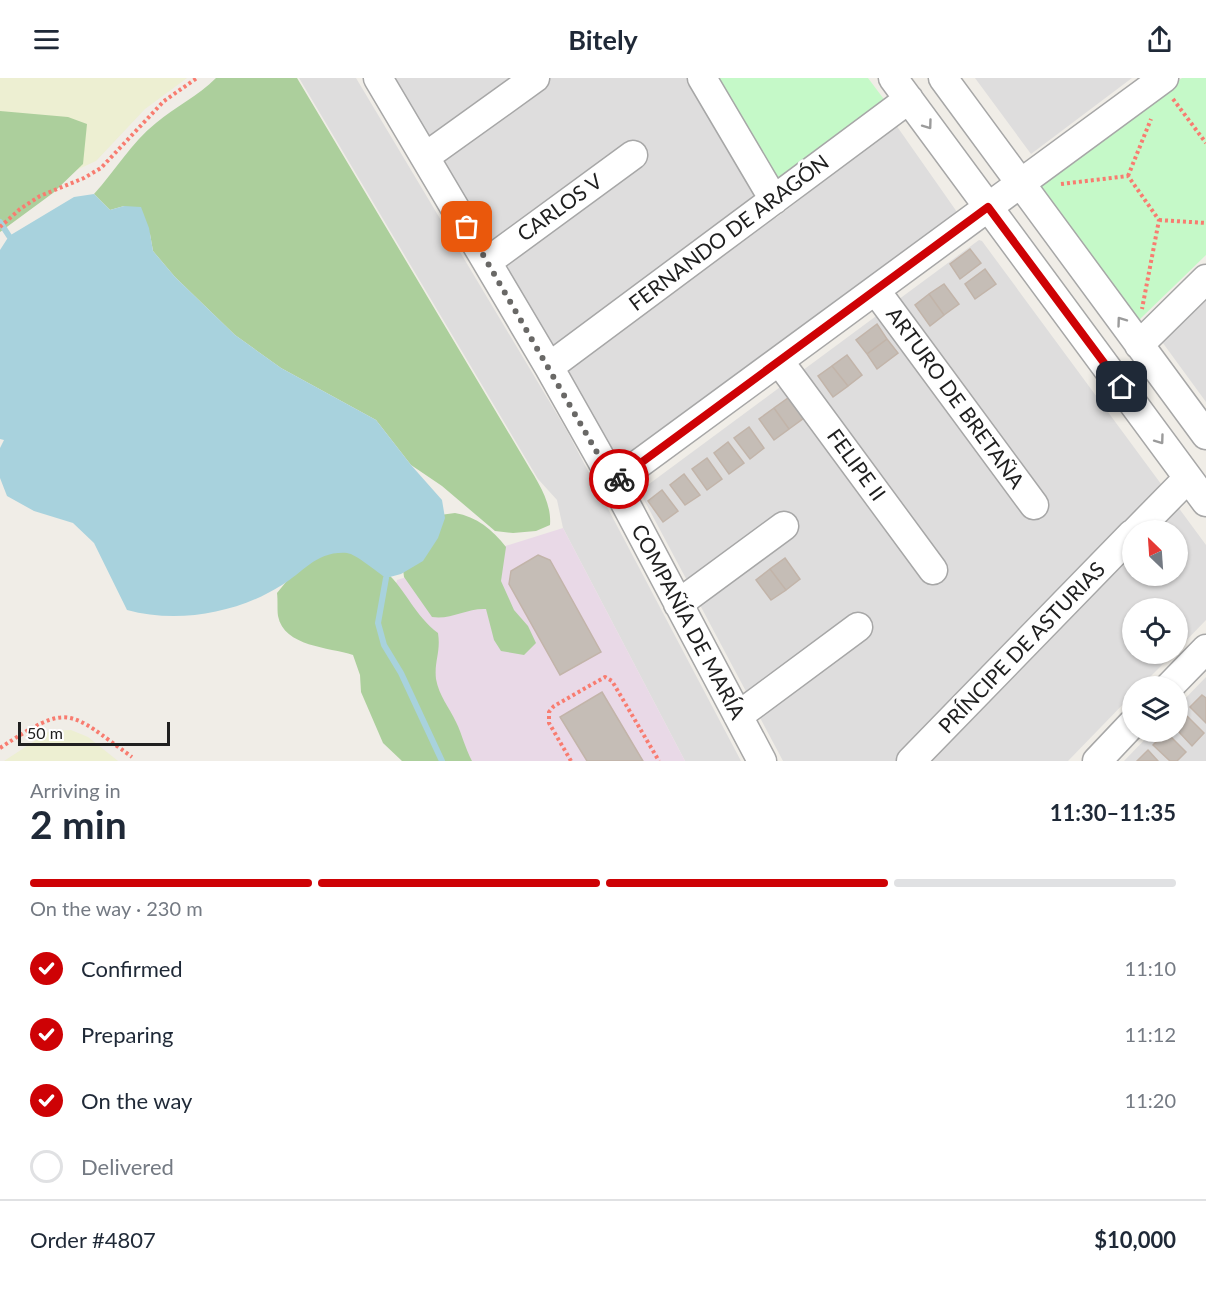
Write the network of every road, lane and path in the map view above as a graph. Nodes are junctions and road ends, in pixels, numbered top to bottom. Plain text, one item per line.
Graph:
1 (197, 78) edge
2 (378, 78) edge
3 (535, 78) edge
4 (702, 78) edge
5 (943, 78) edge
6 (1167, 87) edge
7 (901, 89) edge
8 (1152, 116) dead end
9 (1206, 143) edge
10 (633, 155) dead end
11 (425, 157) junction
12 (1128, 176) junction
13 (1020, 184) junction
14 (1052, 185) dead end
15 (774, 200) junction
16 (988, 207) junction
17 (1159, 220) junction
18 (1206, 222) edge
19 (0, 227) edge
20 (488, 262) junction
21 (1206, 279) edge
22 (876, 291) junction
23 (1139, 332) junction
24 (779, 361) junction
25 (549, 367) junction
26 (1206, 435) edge
27 (1188, 478) junction
28 (614, 482) junction
29 (1206, 502) edge
30 (1034, 505) dead end
31 (1147, 520) edge
32 (784, 526) dead end
33 (1122, 544) edge
34 (933, 570) dead end
35 (678, 604) junction
36 (858, 627) dead end
37 (1206, 649) edge
38 (1180, 676) edge
39 (738, 716) junction
40 (1122, 735) edge
41 (0, 748) edge
42 (132, 757) dead end
43 (571, 761) edge
44 (659, 761) edge
45 (762, 761) edge
46 (911, 761) edge
47 (1097, 761) edge

1 - 19 path
2 - 11 street, COMPAÑÍA DE MARÍA
3 - 11 street
4 - 15 street
5 - 13 street
6 - 9 path
6 - 13 street
7 - 15 street, FERNANDO DE ARAGÓN
7 -> 16 street
8 - 12 path
10 - 20 street, CARLOS V
11 - 20 street, COMPAÑÍA DE MARÍA
12 - 14 path
12 - 17 path
13 - 16 street
23 -> 13 street
15 - 25 street, FERNANDO DE ARAGÓN
16 - 22 street
16 -> 27 street
17 - 18 path
17 - 23 path
20 - 25 street, COMPAÑÍA DE MARÍA
21 - 23 street
22 - 24 street
22 - 30 street, ARTURO DE BRETAÑA
23 - 26 street
24 - 28 street
24 - 34 street, FELIPE II
25 - 28 street, COMPAÑÍA DE MARÍA
27 - 29 street
27 - 31 street
28 - 35 street, COMPAÑÍA DE MARÍA
32 - 35 street
33 - 46 street, PRÍNCIPE DE ASTURIAS
35 - 39 street, COMPAÑÍA DE MARÍA
36 - 39 street
37 - 38 street
39 - 45 street, COMPAÑÍA DE MARÍA
40 - 47 street
41 - 42 path
43 - 44 path

